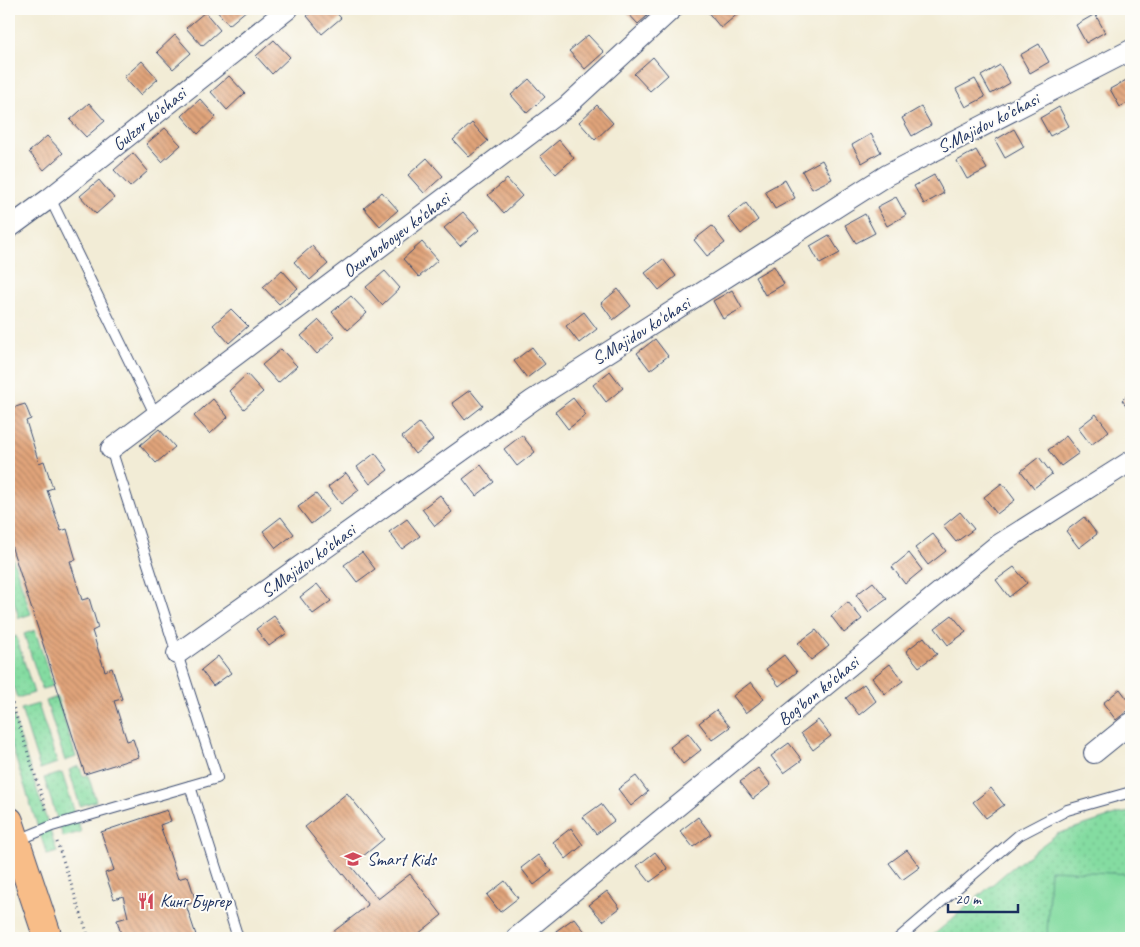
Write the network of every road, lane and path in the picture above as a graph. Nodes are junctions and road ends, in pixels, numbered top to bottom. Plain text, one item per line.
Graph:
1 (288, 9) edge
2 (672, 9) edge
3 (1131, 50) edge
4 (50, 198) junction
5 (9, 228) edge
6 (156, 416) junction
7 (111, 449) joint
8 (1131, 461) edge
9 (177, 654) junction
10 (1131, 722) edge
11 (1094, 754) dead end
12 (190, 786) junction
13 (1131, 792) edge
14 (12, 831) edge
15 (48, 938) edge
16 (238, 938) edge
17 (516, 938) edge
18 (899, 938) edge

1 - 4 street, Gulzor ko'chasi
2 - 6 street, Oxunboboyev ko'chasi
3 - 9 street, S.Majidov ko'chasi
4 - 5 street, Gulzor ko'chasi
4 - 6 lane
6 - 7 street, Oxunboboyev ko'chasi
7 - 9 lane
8 - 17 street, Bog'bon ko'chasi
9 - 12 lane
10 - 11 street
12 - 14 lane
12 - 16 lane
13 - 18 lane
14 - 15 main road

